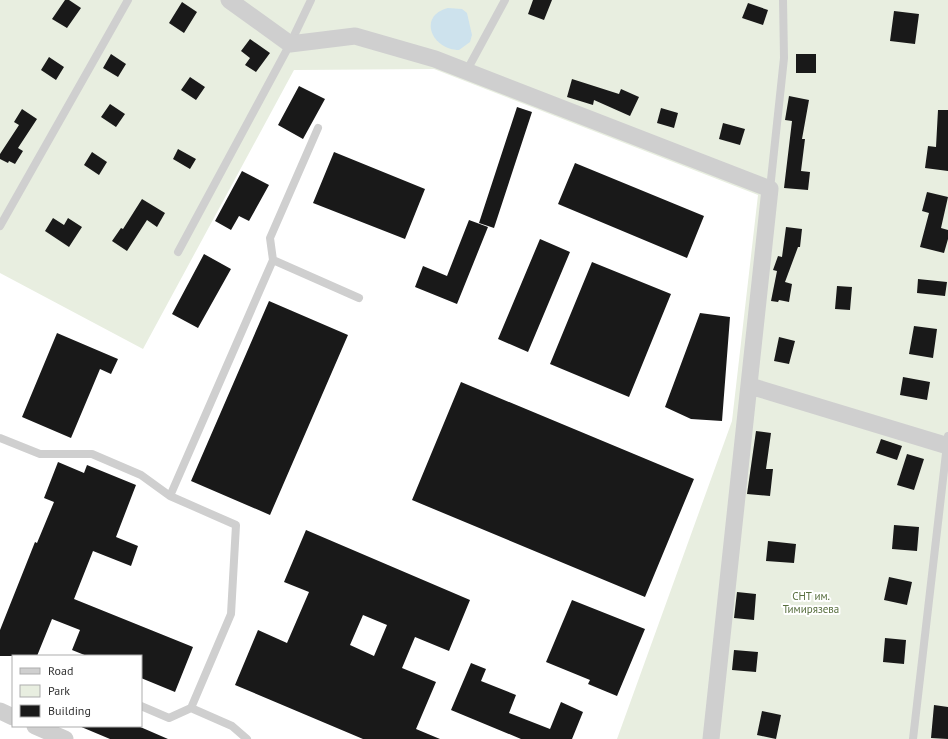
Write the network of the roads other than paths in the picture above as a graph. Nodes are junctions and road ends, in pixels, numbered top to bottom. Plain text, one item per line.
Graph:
1 (128, 0) edge
2 (229, 0) edge
3 (311, 0) edge
4 (505, 0) edge
5 (783, 0) edge
6 (290, 44) junction
7 (466, 72) junction
8 (318, 128) dead end
9 (770, 189) junction
10 (0, 226) edge
11 (178, 252) dead end
12 (273, 260) junction
13 (359, 298) dead end
14 (750, 386) junction
15 (0, 438) edge
16 (948, 442) edge
17 (170, 496) junction
18 (142, 706) edge
19 (191, 708) junction
20 (0, 711) edge
21 (12, 716) edge
22 (37, 727) edge
23 (65, 739) edge
24 (247, 739) edge
25 (711, 739) edge
26 (913, 739) edge

1 - 10 lane
2 - 6 street
3 - 6 lane
4 - 7 lane
5 - 9 lane
6 - 7 street
6 - 11 lane
7 - 9 street
8 - 12 lane
9 - 14 street
12 - 13 lane
12 - 17 lane
14 - 16 street
14 - 25 street
15 - 17 lane
16 - 26 lane
17 - 19 lane
18 - 19 lane
19 - 24 lane
20 - 21 street
22 - 23 street

